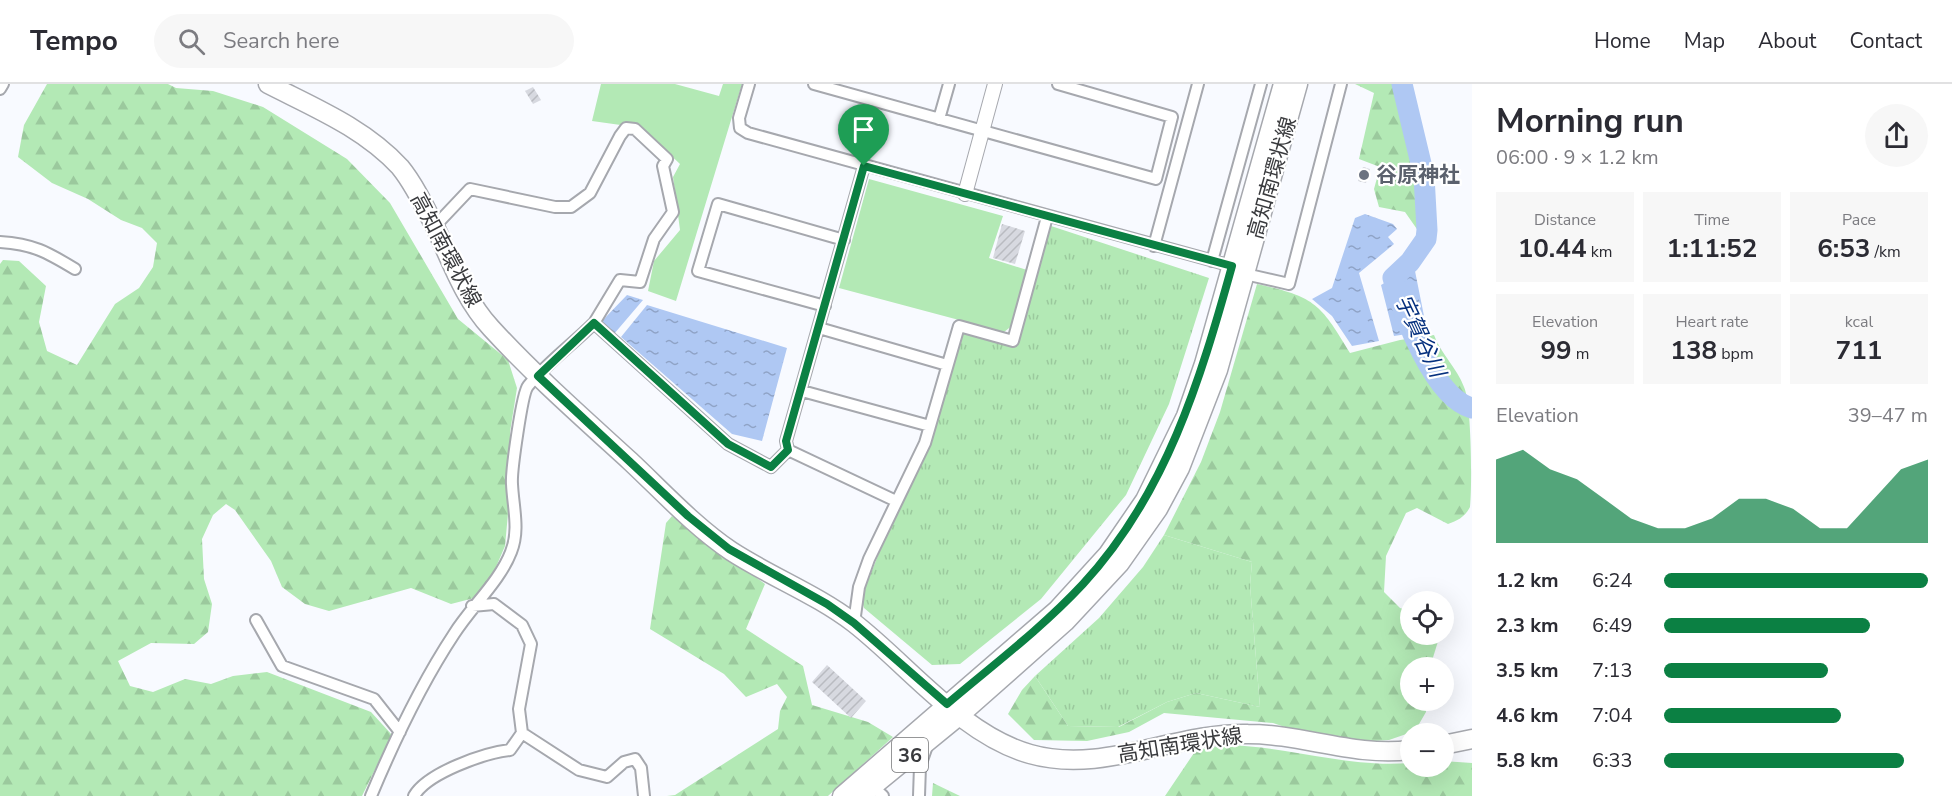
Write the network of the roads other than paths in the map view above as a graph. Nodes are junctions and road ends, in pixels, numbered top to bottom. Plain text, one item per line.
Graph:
1 (3, 84) edge
2 (268, 84) edge
3 (749, 84) edge
4 (814, 84) edge
5 (948, 84) edge
6 (995, 84) edge
7 (1058, 84) edge
8 (1198, 84) edge
9 (1261, 84) edge
10 (1282, 84) edge
11 (1298, 84) edge
12 (1341, 84) edge
13 (0, 89) edge
14 (939, 118) junction
15 (982, 131) junction
16 (864, 166) junction
17 (965, 194) junction
18 (1047, 217) junction
19 (435, 226) junction
20 (844, 240) junction
21 (0, 242) edge
22 (1154, 246) junction
23 (1212, 261) junction
24 (75, 269) dead end
25 (1238, 270) junction
26 (825, 306) junction
27 (594, 323) junction
28 (819, 328) junction
29 (948, 365) junction
30 (538, 376) junction
31 (802, 391) junction
32 (930, 426) junction
33 (788, 450) junction
34 (896, 501) junction
35 (472, 606) junction
36 (256, 620) dead end
37 (854, 623) junction
38 (954, 709) junction
39 (400, 732) junction
40 (522, 733) junction
41 (1472, 739) edge
42 (929, 740) junction
43 (1454, 743) edge
44 (1400, 751) edge
45 (868, 791) edge
46 (371, 796) edge
47 (414, 796) edge
48 (645, 796) edge
49 (842, 796) edge
50 (919, 796) edge

1 - 13 street
2 - 19 main road, 高知南環状線
3 - 16 street
4 - 14 street
5 - 14 street
6 - 15 street
7 - 15 street
8 - 22 street
9 - 23 street
10 - 25 main road, 高知南環状線 / 36
11 - 25 main road, 高知南環状線 / 36
12 - 25 street
14 - 15 street
15 - 17 street
16 - 17 street
16 - 20 street
17 - 18 street
18 - 22 street
18 - 29 street
19 - 27 street
19 - 30 main road, 高知南環状線
20 - 26 street
20 - 26 street
21 - 24 street
22 - 23 street
23 - 25 street
25 - 38 main road, 高知南環状線 / 36
26 - 28 street
27 - 30 street
27 - 33 street
28 - 29 street
28 - 31 street
29 - 32 street
30 - 35 street
30 - 37 main road, 高知南環状線
31 - 32 street
31 - 33 street
32 - 34 street
33 - 34 street
34 - 37 street
35 - 39 street
35 - 40 street
36 - 39 street
37 - 38 main road, 高知南環状線
38 - 42 main road, 高知南環状線 / 36
38 - 44 main road, 高知南環状線
38 - 45 main road, 高知南環状線 / 36
39 - 46 street
40 - 47 street
40 - 48 street
41 - 43 main road
42 - 45 main road, 高知南環状線 / 36
42 - 50 street
45 - 49 main road, 高知南環状線 / 36

